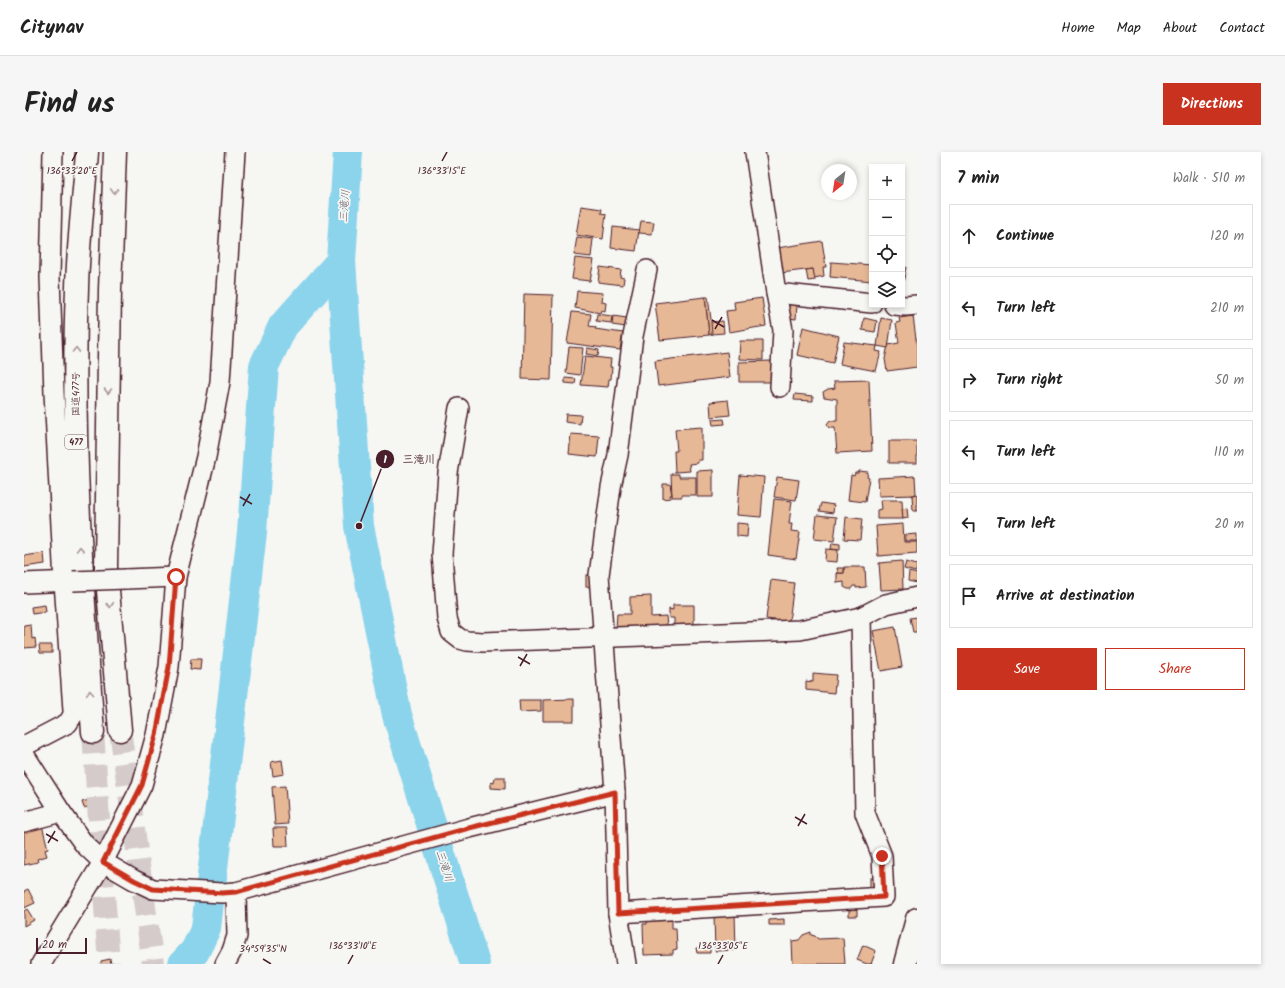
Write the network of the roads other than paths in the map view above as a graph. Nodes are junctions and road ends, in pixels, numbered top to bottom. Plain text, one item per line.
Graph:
1 (53, 152) edge
2 (72, 152) edge
3 (87, 152) edge
4 (115, 152) edge
5 (235, 152) edge
6 (755, 152) edge
7 (647, 270) dead end
8 (77, 287) junction
9 (776, 293) junction
10 (869, 303) edge
11 (917, 305) edge
12 (905, 306) edge
13 (780, 387) dead end
14 (459, 408) dead end
15 (176, 577) junction
16 (68, 581) junction
17 (24, 583) edge
18 (917, 597) edge
19 (861, 617) junction
20 (604, 637) junction
21 (120, 730) tunnel mouth
22 (93, 732) tunnel mouth
23 (24, 746) edge
24 (24, 754) edge
25 (615, 792) junction
26 (61, 812) junction
27 (24, 822) edge
28 (103, 862) junction
29 (229, 893) junction
30 (618, 913) junction
31 (917, 919) edge
32 (41, 964) edge
33 (225, 964) edge
34 (626, 964) edge
35 (905, 964) edge

1 - 16 street
2 - 8 highway, 477
3 - 8 highway, 国道477号 / 477
4 -> 21 highway
5 - 15 street
6 - 9 street
7 - 20 street
22 -> 8 highway, 国道477号 / 477
9 - 10 street
9 - 13 street
11 - 12 street
14 - 20 street
15 - 16 street, bridge
15 - 28 street
16 - 17 street
16 - 23 street
18 - 19 street
19 - 20 street
19 - 30 street
20 - 25 street
24 - 26 street
25 - 29 street
25 - 30 street
26 - 27 street
26 - 28 street
28 - 29 street
28 - 32 street
29 - 33 street
30 - 34 street
31 - 35 highway

